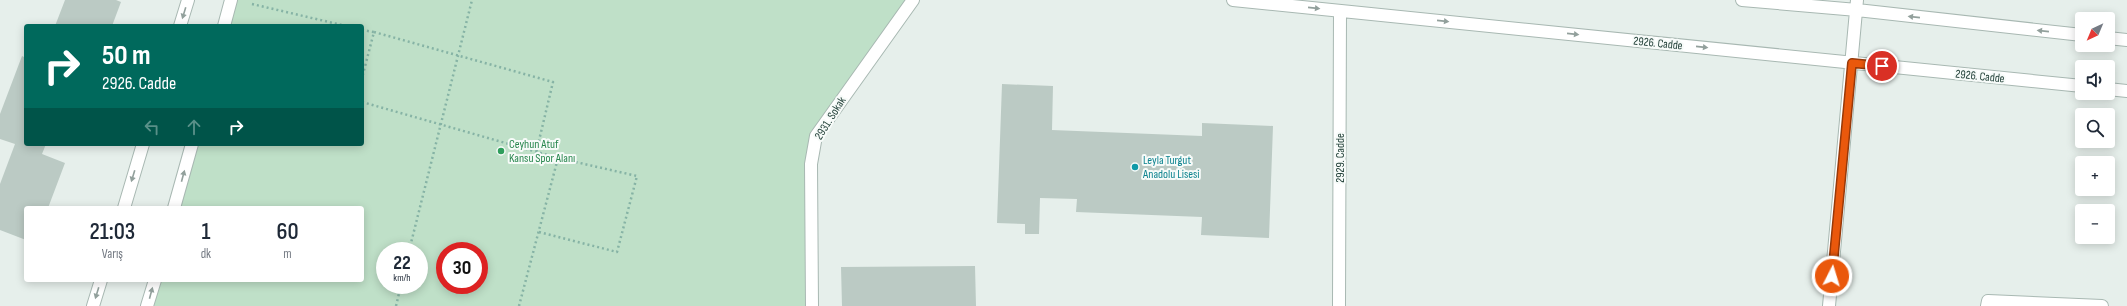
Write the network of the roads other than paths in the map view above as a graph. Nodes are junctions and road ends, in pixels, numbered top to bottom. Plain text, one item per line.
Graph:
1 (188, 0) edge
2 (231, 0) edge
3 (913, 0) edge
4 (1233, 0) edge
5 (1742, 0) edge
6 (1857, 5) edge
7 (1340, 11) junction
8 (181, 24) edge
9 (225, 24) edge
10 (2075, 34) edge
11 (2115, 39) edge
12 (2127, 40) edge
13 (1852, 63) junction
14 (2075, 85) edge
15 (2115, 90) edge
16 (2127, 91) edge
17 (142, 146) edge
18 (191, 146) edge
19 (125, 206) edge
20 (175, 206) edge
21 (100, 282) edge
22 (154, 282) edge
23 (93, 306) edge
24 (148, 306) edge
25 (812, 306) edge
26 (1339, 306) edge
27 (1829, 306) edge
28 (1987, 306) edge
29 (2102, 306) edge

1 -> 8 street
2 - 9 street
3 - 25 street, 2931. Sokak
4 -> 7 street, 2926. Cadde
5 - 6 street
10 -> 6 street
6 - 13 street
7 -> 13 street, 2926. Cadde
7 - 26 street, 2929. Cadde
11 - 12 street
13 - 14 street, 2926. Cadde
13 - 27 street
15 - 16 street
17 -> 19 street
20 -> 18 street
21 -> 23 street
24 -> 22 street
28 - 29 street

